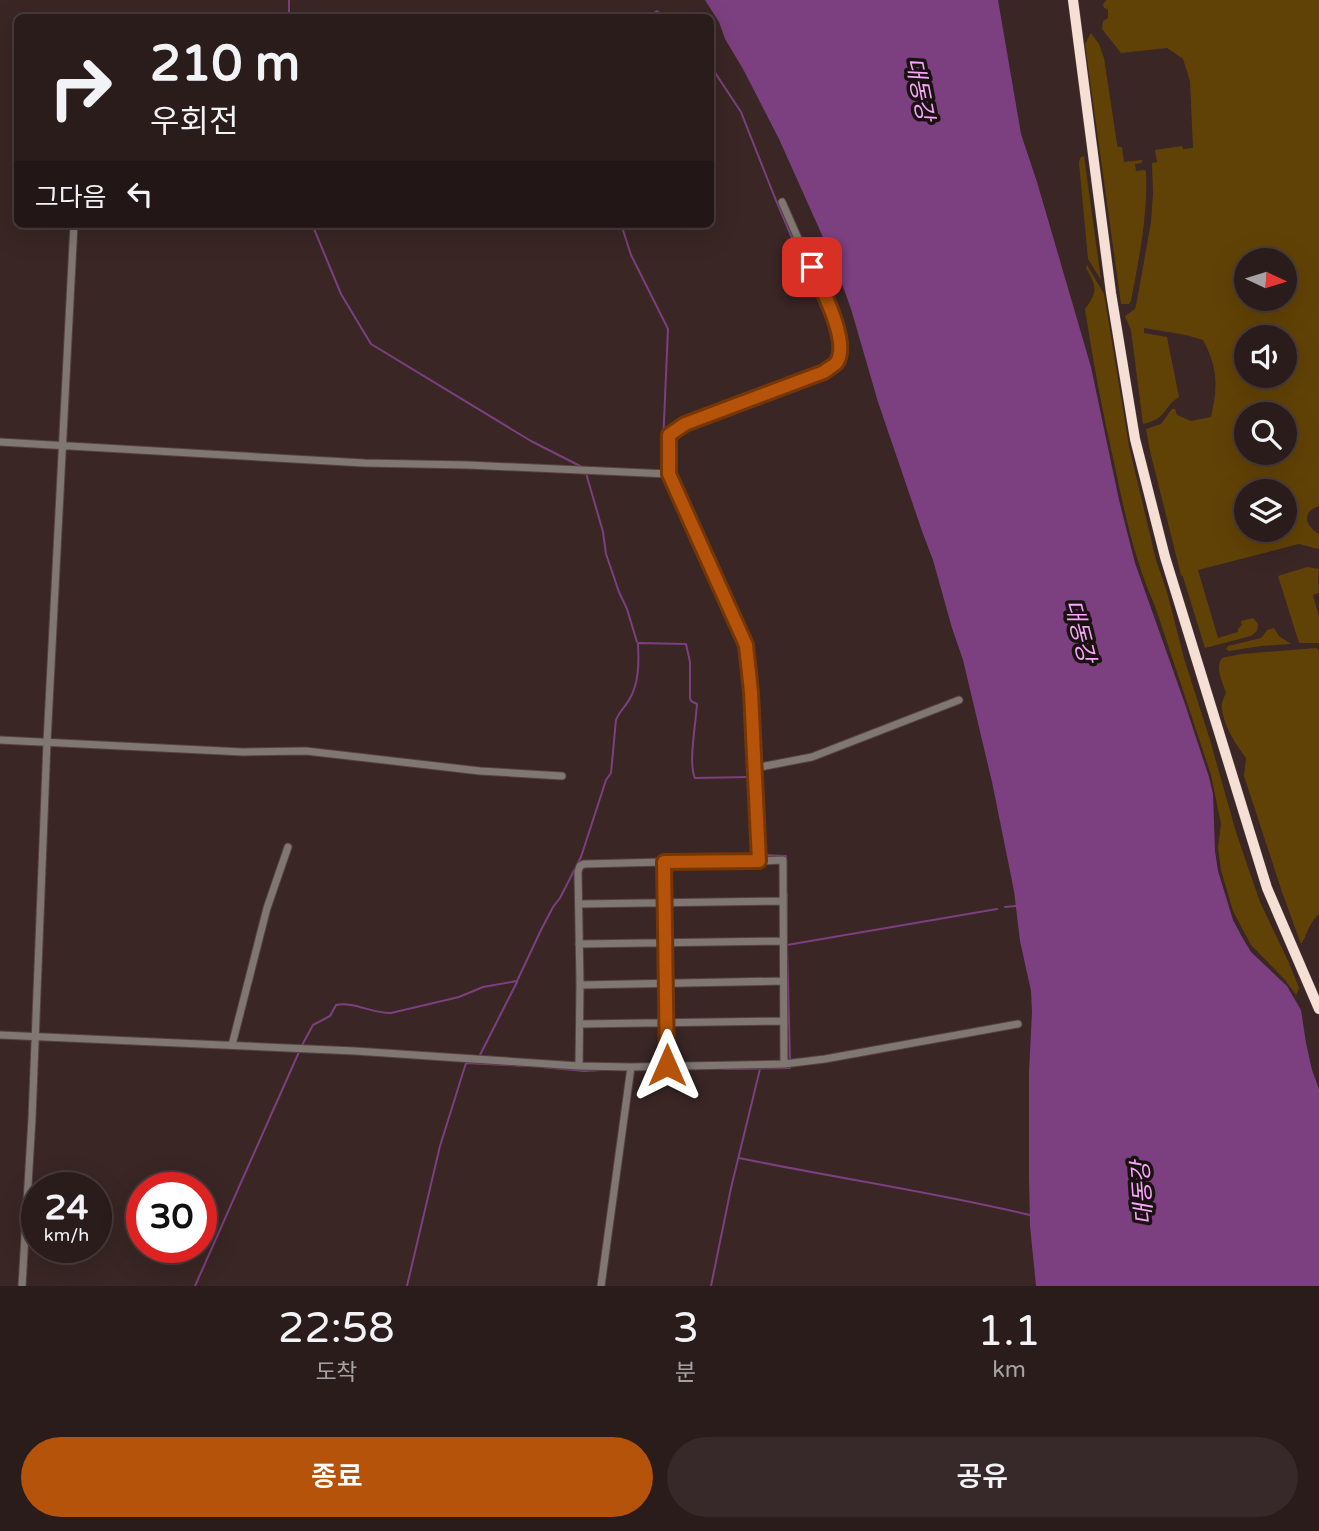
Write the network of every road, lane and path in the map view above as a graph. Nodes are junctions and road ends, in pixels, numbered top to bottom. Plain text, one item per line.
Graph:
1 (1073, 0) edge
2 (782, 202) dead end
3 (74, 228) edge
4 (0, 442) edge
5 (62, 444) junction
6 (669, 474) junction
7 (959, 700) dead end
8 (0, 740) edge
9 (47, 742) junction
10 (755, 768) junction
11 (562, 776) dead end
12 (288, 847) dead end
13 (759, 861) junction
14 (664, 862) junction
15 (783, 901) junction
16 (665, 903) junction
17 (579, 904) junction
18 (783, 941) junction
19 (666, 943) junction
20 (579, 944) junction
21 (783, 981) junction
22 (666, 983) junction
23 (580, 985) junction
24 (1319, 1009) edge
25 (784, 1021) junction
26 (666, 1023) junction
27 (580, 1024) junction
28 (1018, 1024) dead end
29 (0, 1035) edge
30 (35, 1036) junction
31 (232, 1045) junction
32 (784, 1064) junction
33 (667, 1065) junction
34 (579, 1066) junction
35 (631, 1067) junction
36 (28, 1172) edge
37 (23, 1263) edge
38 (22, 1286) edge
39 (601, 1286) edge

1 - 24 highway
2 - 6 street
3 - 5 street
4 - 5 street
5 - 6 street
5 - 9 street
6 - 10 street
7 - 10 street
8 - 9 street
9 - 11 street
9 - 30 street
10 - 13 street
12 - 31 street
13 - 14 street
13 - 15 street
14 - 16 street
14 - 17 street
15 - 16 street
15 - 18 street
16 - 17 street
16 - 19 street
17 - 20 street
18 - 19 street
18 - 21 street
19 - 20 street
19 - 22 street
20 - 23 street
21 - 22 street
21 - 25 street
22 - 23 street
22 - 26 street
23 - 27 street
25 - 26 street
25 - 32 street
26 - 27 street
26 - 33 street
27 - 34 street
28 - 32 street
29 - 30 street
30 - 31 street
30 - 36 street
31 - 34 street
32 - 33 street
33 - 35 street
34 - 35 street
35 - 39 street
37 - 38 street

